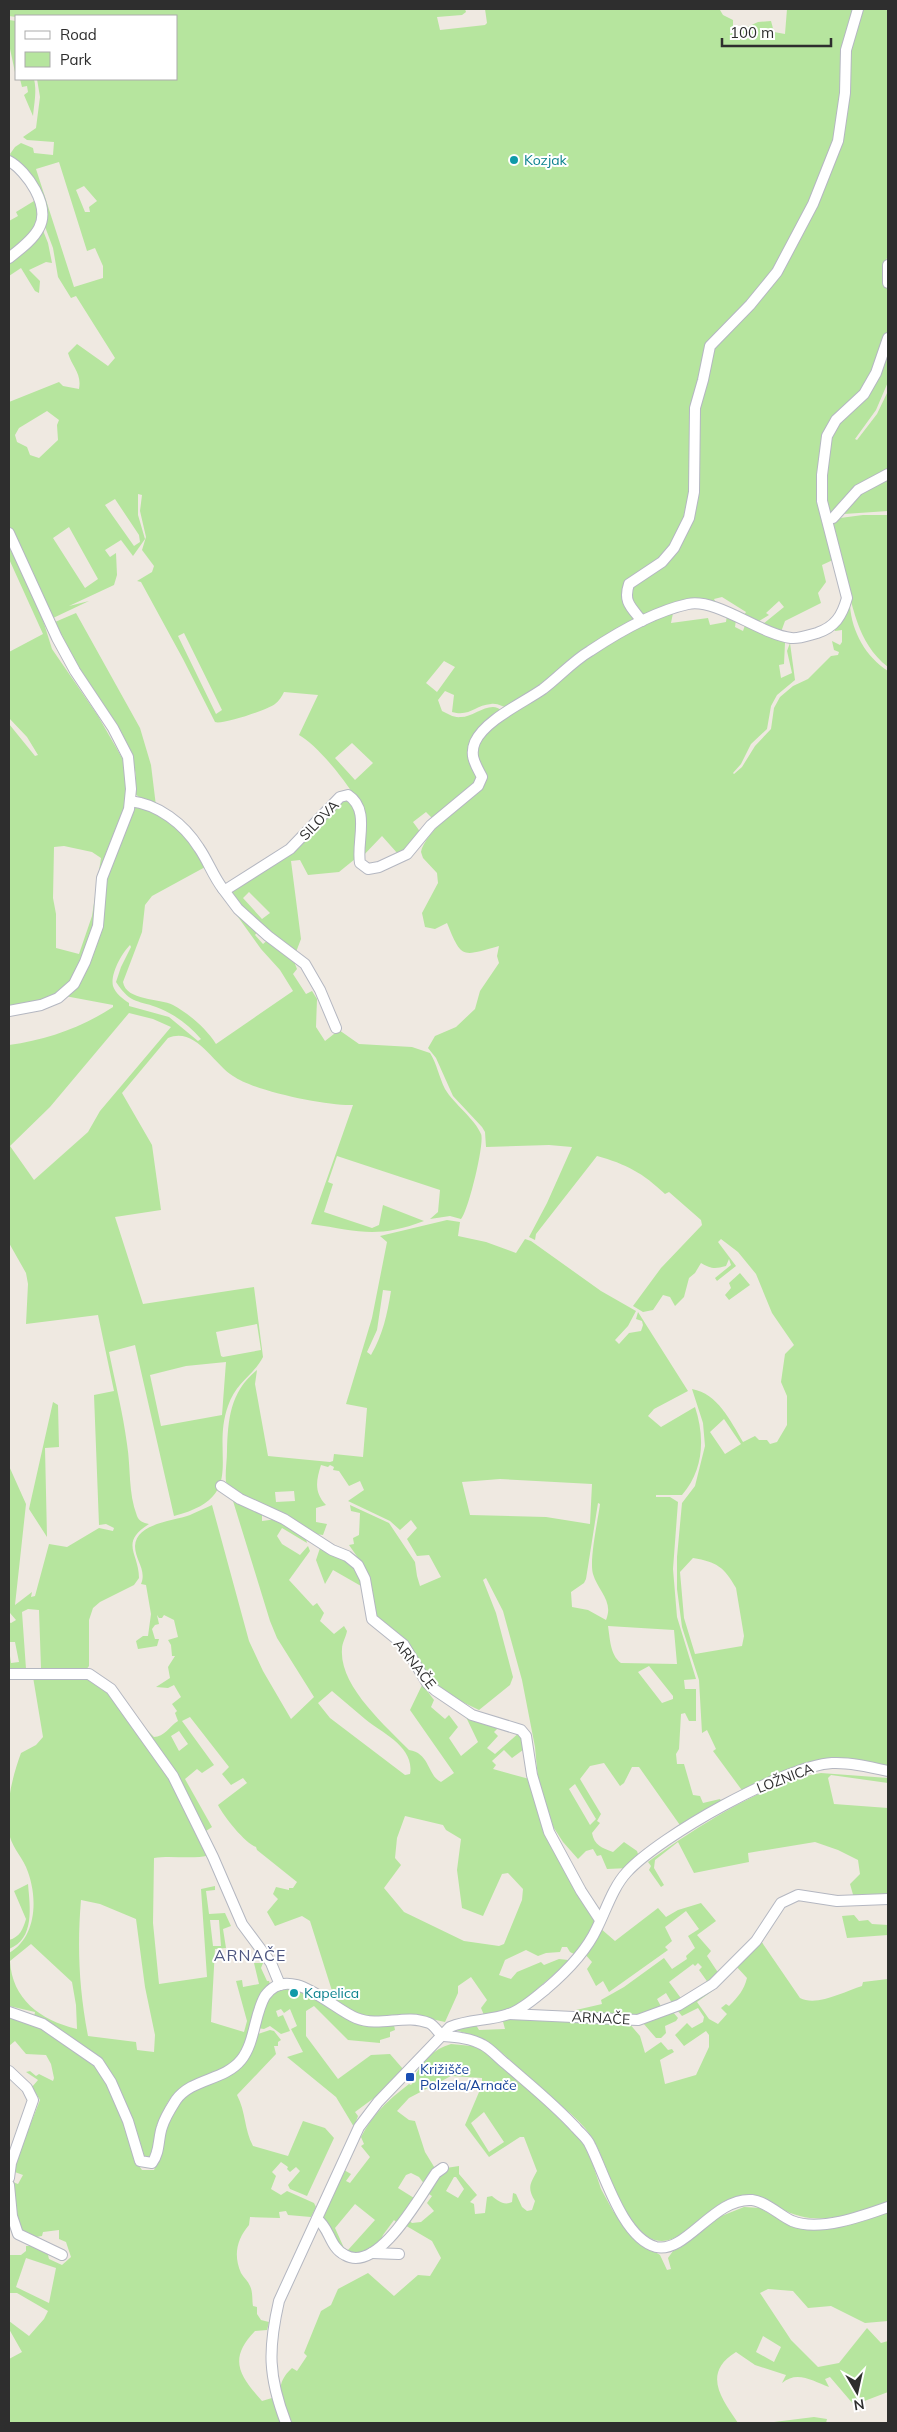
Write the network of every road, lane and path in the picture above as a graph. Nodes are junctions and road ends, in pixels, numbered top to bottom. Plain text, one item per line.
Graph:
1 (858, 9) edge
2 (10, 162) edge
3 (9, 258) edge
4 (888, 265) edge
5 (888, 283) edge
6 (888, 338) edge
7 (888, 474) edge
8 (833, 518) dead end
9 (9, 533) edge
10 (642, 621) junction
11 (130, 801) junction
12 (222, 889) junction
13 (9, 1011) edge
14 (336, 1028) dead end
15 (221, 1486) dead end
16 (9, 1674) edge
17 (888, 1771) edge
18 (741, 1795) joint
19 (888, 1899) edge
20 (600, 1920) junction
21 (280, 1985) junction
22 (9, 2012) edge
23 (509, 2014) junction
24 (442, 2036) junction
25 (9, 2071) edge
26 (443, 2168) dead end
27 (9, 2178) edge
28 (9, 2185) edge
29 (888, 2207) edge
30 (317, 2219) junction
31 (394, 2244) dead end
32 (382, 2246) junction
33 (372, 2253) junction
34 (399, 2254) dead end
35 (62, 2255) dead end
36 (286, 2423) edge

1 - 10 street
2 - 3 street
4 - 5 street
6 - 10 street
7 - 8 street
9 - 11 street
10 - 12 street, SILOVA
11 - 12 street
11 - 13 street
12 - 14 street
15 - 20 street, ARNAČE
16 - 21 street
17 - 18 street, LOŽNICA
18 - 20 street, ARNAČE
19 - 23 street, ARNAČE
20 - 23 street, ARNAČE
21 - 22 street
21 - 24 street
23 - 24 street, ARNAČE
24 - 29 street
24 - 30 street, ARNAČE
25 - 27 street
26 - 32 street
28 - 35 street
30 - 33 street
30 - 36 street, ARNAČE
31 - 32 street
32 - 33 street
33 - 34 street

